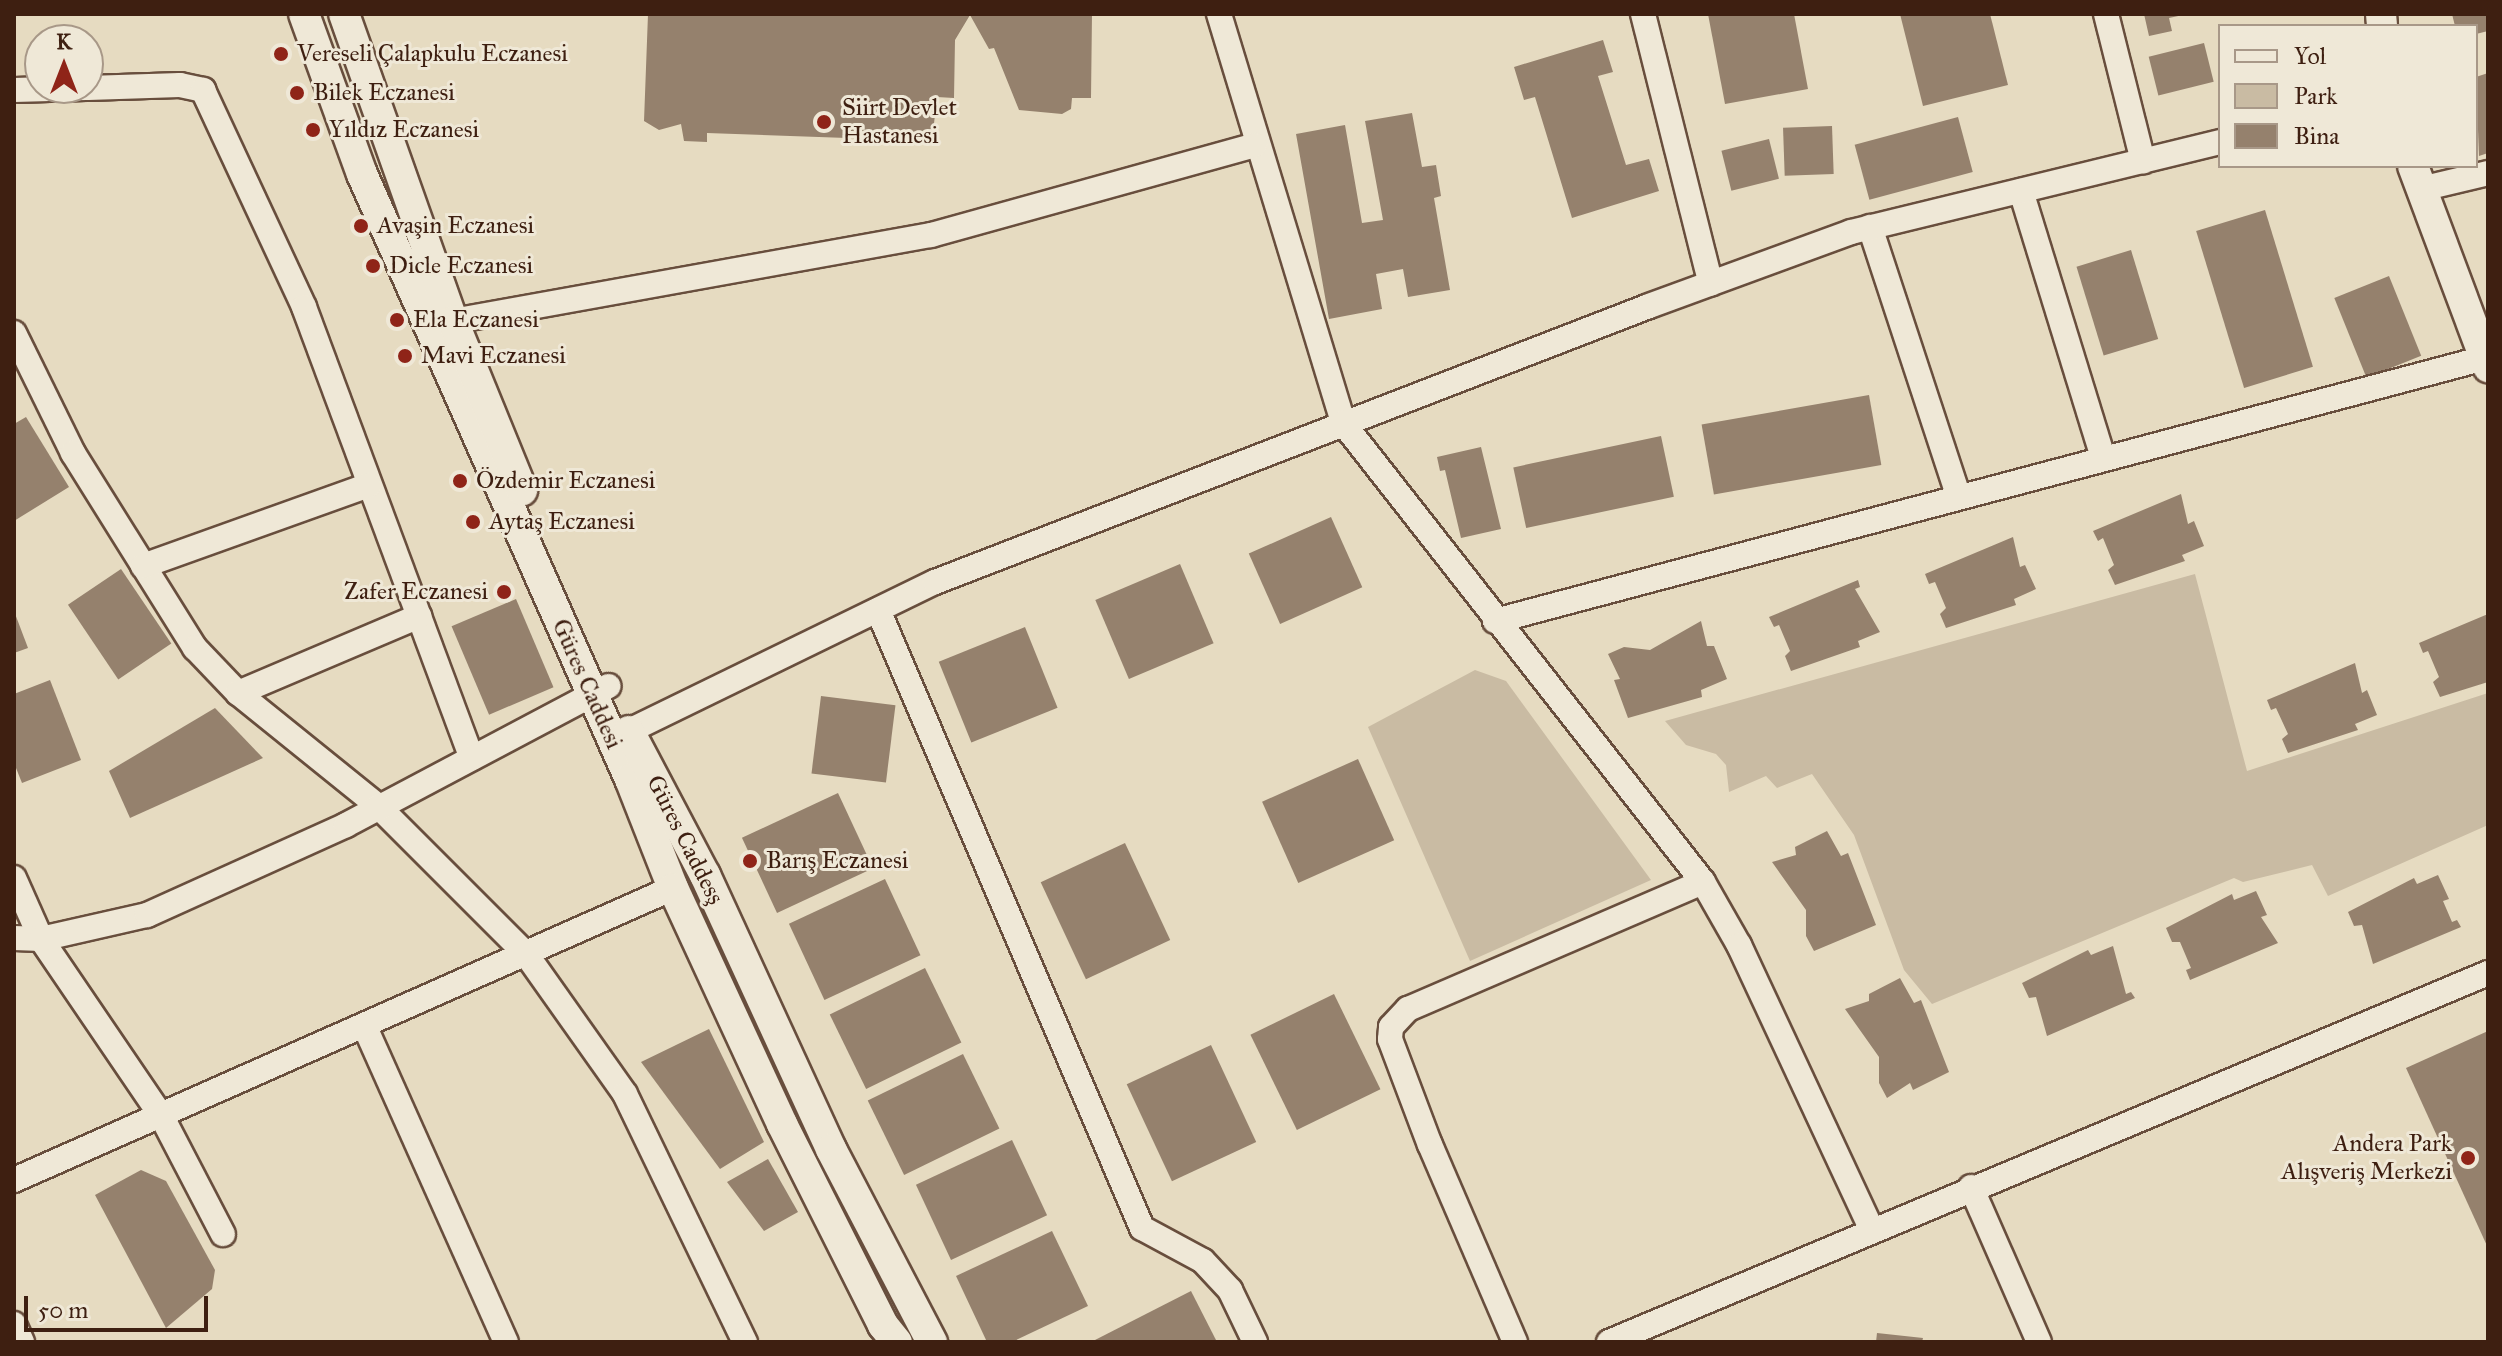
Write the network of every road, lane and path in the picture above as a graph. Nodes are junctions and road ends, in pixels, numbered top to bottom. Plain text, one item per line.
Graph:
1 (304, 14) edge
2 (344, 14) edge
3 (1219, 14) edge
4 (1643, 14) edge
5 (2106, 14) edge
6 (104, 87) edge
7 (2218, 142) edge
8 (1255, 145) junction
9 (2143, 161) junction
10 (2488, 173) edge
11 (2417, 177) edge
12 (2021, 191) junction
13 (1870, 227) junction
14 (1711, 284) junction
15 (453, 321) junction
16 (14, 333) edge
17 (2486, 362) edge
18 (1343, 423) junction
19 (2103, 458) junction
20 (369, 485) junction
21 (1959, 497) junction
22 (143, 566) junction
23 (878, 610) junction
24 (419, 616) junction
25 (1495, 621) junction
26 (600, 690) junction
27 (238, 693) junction
28 (629, 731) junction
29 (472, 758) junction
30 (378, 806) junction
31 (14, 878) edge
32 (1703, 882) junction
33 (673, 888) junction
34 (14, 938) edge
35 (41, 939) junction
36 (526, 954) junction
37 (2488, 973) edge
38 (365, 1027) junction
39 (162, 1117) junction
40 (14, 1180) edge
41 (1971, 1187) junction
42 (1872, 1230) junction
43 (223, 1234) dead end
44 (14, 1324) edge
45 (906, 1338) edge
46 (22, 1342) edge
47 (506, 1342) edge
48 (745, 1342) edge
49 (1255, 1342) edge
50 (1515, 1342) edge
51 (1609, 1342) edge
52 (2039, 1342) edge

1 - 26 street, Güres Caddesi
2 - 15 street, Güres Caddesş
3 - 8 street
4 - 14 street
5 - 9 street
6 - 20 street
7 - 9 street
8 - 15 street
8 - 18 street
9 - 12 street
10 - 11 street
11 - 17 street
12 - 13 street
12 - 19 street
13 - 14 street
13 - 21 street
14 - 18 street
15 - 26 street, Güres Caddesş
16 - 22 street
17 - 19 street
18 - 23 street
18 - 25 street
19 - 21 street
20 - 22 street
20 - 24 street
21 - 25 street
22 - 27 street
23 - 28 street
23 - 49 street
24 - 27 street
24 - 29 street
25 - 32 street
26 - 28 street, Güres Caddesş
26 - 29 street
26 - 33 street, Güres Caddesi
27 - 30 street
28 - 45 street, Güres Caddesş
29 - 30 street
30 - 35 street
30 - 36 street
31 - 35 street
32 - 42 street
32 - 50 street
33 - 36 street
33 - 45 street, Güres Caddesi
34 - 35 street
35 - 39 street
36 - 38 street
36 - 48 street
37 - 41 street
38 - 39 street
38 - 47 street
39 - 40 street
39 - 43 street
41 - 42 street
41 - 52 street
42 - 51 street
44 - 46 street

